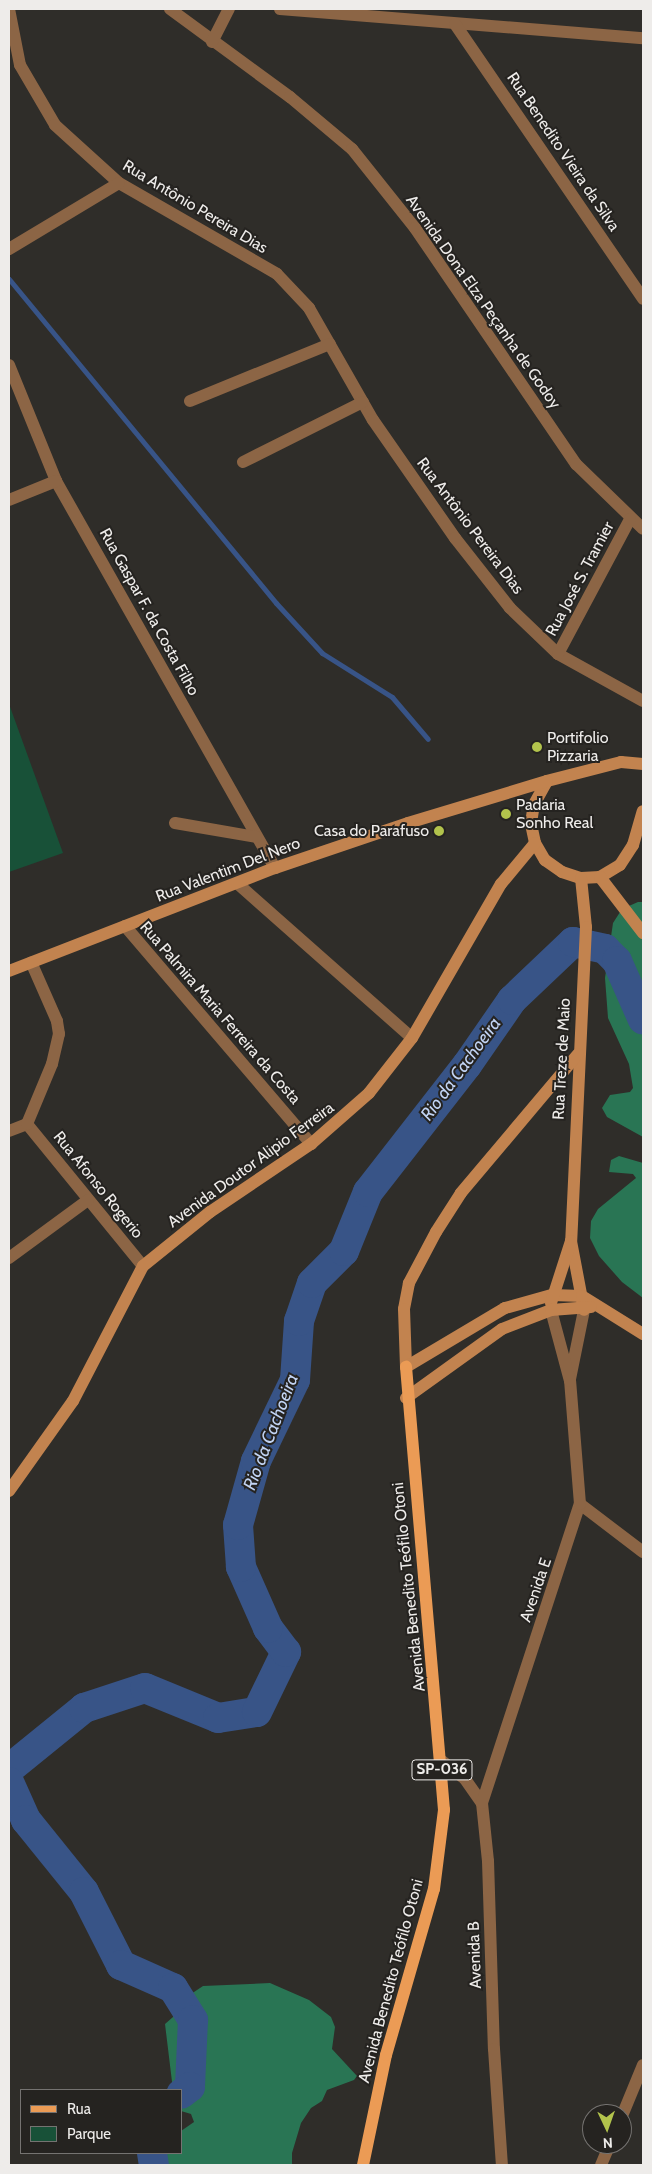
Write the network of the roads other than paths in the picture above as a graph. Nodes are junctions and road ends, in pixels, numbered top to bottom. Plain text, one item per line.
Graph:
1 (9, 9) edge
2 (170, 9) edge
3 (229, 9) edge
4 (280, 9) edge
5 (455, 24) junction
6 (643, 38) edge
7 (212, 42) junction
8 (119, 183) junction
9 (9, 249) edge
10 (643, 299) edge
11 (330, 344) junction
12 (9, 365) edge
13 (190, 401) dead end
14 (364, 402) junction
15 (243, 462) dead end
16 (56, 481) junction
17 (9, 500) edge
18 (630, 518) junction
19 (643, 527) edge
20 (558, 654) junction
21 (643, 701) edge
22 (643, 764) edge
23 (547, 781) junction
24 (643, 811) edge
25 (175, 823) dead end
26 (256, 838) junction
27 (534, 843) junction
28 (275, 868) junction
29 (600, 876) junction
30 (582, 878) junction
31 (238, 884) junction
32 (125, 926) junction
33 (643, 933) edge
34 (32, 962) junction
35 (9, 971) edge
36 (412, 1038) junction
37 (578, 1054) junction
38 (27, 1124) junction
39 (9, 1131) edge
40 (311, 1144) junction
41 (88, 1200) junction
42 (570, 1241) junction
43 (9, 1258) edge
44 (143, 1266) junction
45 (552, 1295) junction
46 (582, 1296) junction
47 (598, 1305) junction
48 (551, 1310) junction
49 (584, 1310) junction
50 (643, 1334) edge
51 (406, 1367) junction
52 (570, 1381) junction
53 (406, 1398) junction
54 (9, 1490) edge
55 (580, 1504) junction
56 (643, 1552) edge
57 (442, 1761) junction
58 (482, 1803) junction
59 (643, 2065) edge
60 (627, 2104) edge
61 (363, 2165) edge
62 (502, 2165) edge

1 - 8 street, Rua Antônio Pereira Dias
2 - 7 street, Avenida Dona Elza Peçanha de Godoy
3 - 7 street
4 - 5 street
5 - 6 street
5 - 10 street, Rua Benedito Vieira da Silva
7 - 18 street, Avenida Dona Elza Peçanha de Godoy
8 - 9 street
8 - 11 street, Rua Antônio Pereira Dias
11 - 13 street
11 - 14 street, Rua Antônio Pereira Dias
12 - 16 street, Rua Gaspar F. da Costa Filho
14 - 15 street
14 - 20 street, Rua Antônio Pereira Dias
16 - 17 street
16 - 26 street, Rua Gaspar F. da Costa Filho
18 - 19 street, Avenida Dona Elza Peçanha de Godoy
18 - 20 street, Rua José S. Tramier
20 - 21 street, Rua Antônio Pereira Dias
22 - 23 main road, Rua Valentim Del Nero
23 - 27 main road
23 - 28 main road, Rua Valentim Del Nero
24 - 29 main road
25 - 26 street
26 - 28 street, Rua Gaspar F. da Costa Filho
27 - 30 main road
27 - 36 main road, Avenida Doutor Alipio Ferreira
28 - 31 main road, Rua Valentim Del Nero
29 - 30 main road
29 - 33 main road
30 - 37 main road, Rua Treze de Maio
31 - 32 main road, Rua Valentim Del Nero
31 - 36 street
32 - 34 main road, Rua Valentim Del Nero
32 - 40 street, Rua Palmira Maria Ferreira da Costa
34 - 35 main road, Rua Valentim Del Nero
34 - 38 street
36 - 40 main road, Avenida Doutor Alipio Ferreira
37 - 42 main road, Rua Treze de Maio
37 - 51 main road, Avenida Benedito Teófilo Otoni
38 - 39 street
38 - 41 street, Rua Afonso Rogerio
40 - 44 main road, Avenida Doutor Alipio Ferreira
41 - 43 street
41 - 44 street, Rua Afonso Rogerio
42 - 45 main road, Rua Treze de Maio
42 - 46 main road, Rua Treze de Maio
44 - 54 main road, Avenida Doutor Alipio Ferreira
45 - 46 main road
45 - 48 main road, Rua Treze de Maio
45 - 51 main road
46 - 47 main road
46 - 49 main road, Rua Treze de Maio
47 - 49 main road
47 - 50 main road
48 - 49 main road
48 - 52 street, Avenida E
48 - 53 main road
49 - 52 street, Avenida E
51 - 53 main road, Avenida Benedito Teófilo Otoni / SP-036
52 - 55 street, Avenida E
53 - 57 main road, Avenida Benedito Teófilo Otoni / SP-036
55 - 56 street
55 - 58 street, Avenida E
57 - 58 street, Avenida B
57 - 61 main road, Avenida Benedito Teófilo Otoni / SP-036
58 - 62 street, Avenida B
59 - 60 street

